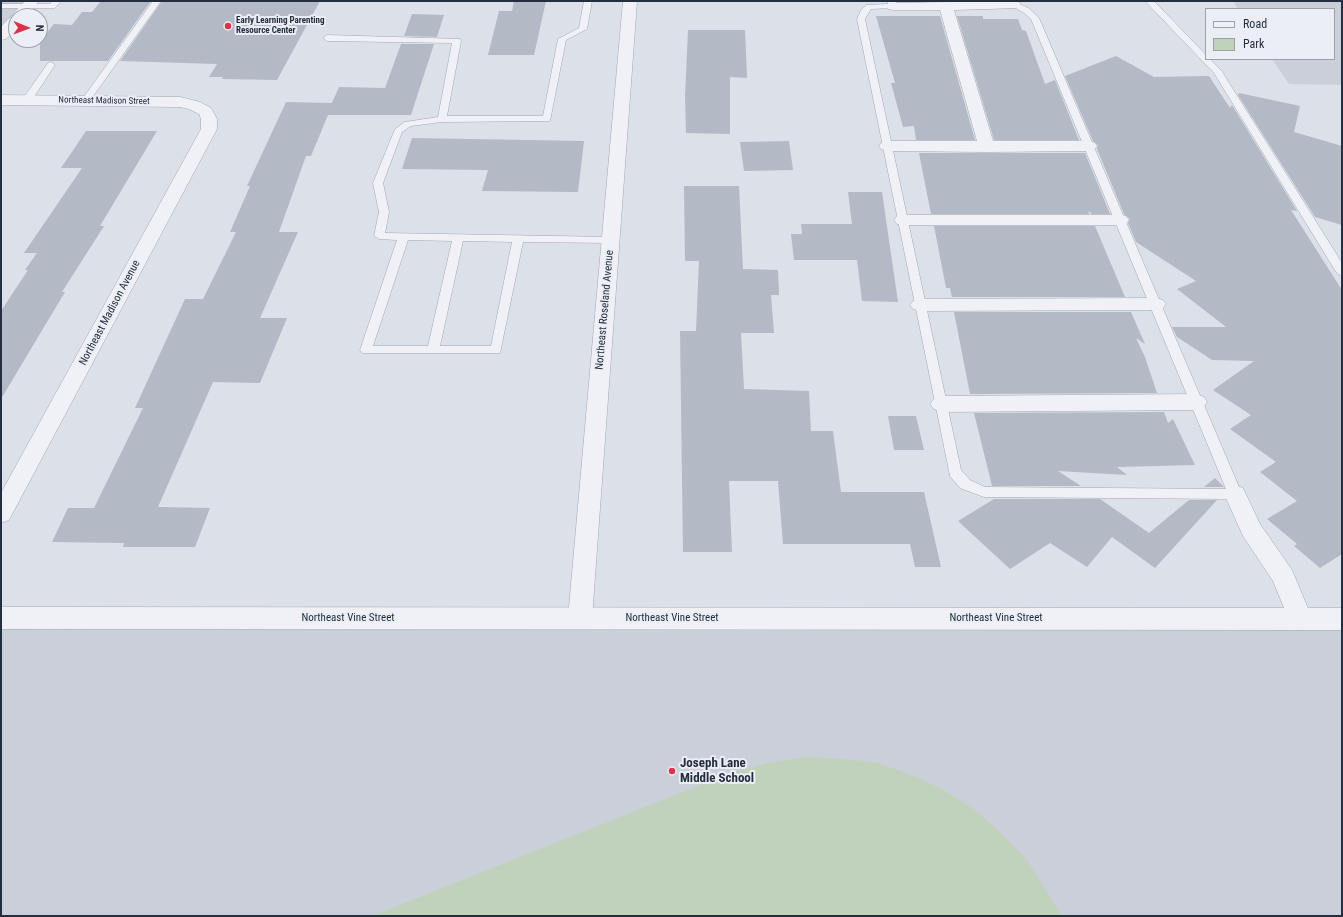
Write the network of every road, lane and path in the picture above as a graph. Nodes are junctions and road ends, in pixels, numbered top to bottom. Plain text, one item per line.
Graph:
1 (57, 1) edge
2 (157, 1) edge
3 (588, 1) edge
4 (630, 1) edge
5 (1149, 1) edge
6 (1011, 3) edge
7 (893, 4) edge
8 (1, 6) edge
9 (946, 6) junction
10 (26, 8) edge
11 (8, 28) edge
12 (1, 36) edge
13 (327, 38) dead end
14 (1205, 59) edge
15 (1206, 60) edge
16 (51, 65) dead end
17 (1, 100) edge
18 (27, 100) junction
19 (86, 100) junction
20 (205, 111) joint
21 (442, 119) junction
22 (887, 146) junction
23 (1089, 146) junction
24 (987, 147) junction
25 (903, 220) junction
26 (1120, 220) junction
27 (404, 236) junction
28 (458, 237) junction
29 (518, 238) junction
30 (611, 240) junction
31 (1342, 272) edge
32 (1156, 304) junction
33 (920, 305) junction
34 (433, 350) junction
35 (1197, 402) junction
36 (941, 404) junction
37 (1235, 494) junction
38 (1, 514) edge
39 (1, 618) edge
40 (580, 618) junction
41 (1300, 618) junction
42 (1342, 619) edge

1 - 10 lane
2 - 19 lane
3 - 21 lane
4 - 30 street, Northeast Roseland Avenue
5 - 14 lane
6 - 9 street
6 - 23 lane
7 - 9 street
7 - 22 lane
8 - 10 lane
9 - 24 street
11 - 12 street
13 - 21 lane
15 - 31 lane
16 - 18 lane
17 - 18 street, Northeast Madison Street
18 - 19 street, Northeast Madison Street
19 - 20 street, Northeast Madison Street
20 - 38 street, Northeast Madison Avenue
21 - 27 lane
22 - 24 street
22 - 25 lane
23 - 24 street
23 - 26 lane
25 - 26 street
25 - 33 lane
26 - 32 lane
27 - 28 lane
27 - 34 lane
28 - 29 lane
28 - 34 lane
29 - 30 lane
29 - 34 lane
30 - 40 street, Northeast Roseland Avenue
32 - 33 street
32 - 35 lane
33 - 36 lane
35 - 36 street
35 - 37 lane
36 - 37 lane
37 - 41 street
39 - 40 street, Northeast Vine Street
40 - 41 street, Northeast Vine Street
41 - 42 street, Northeast Vine Street

